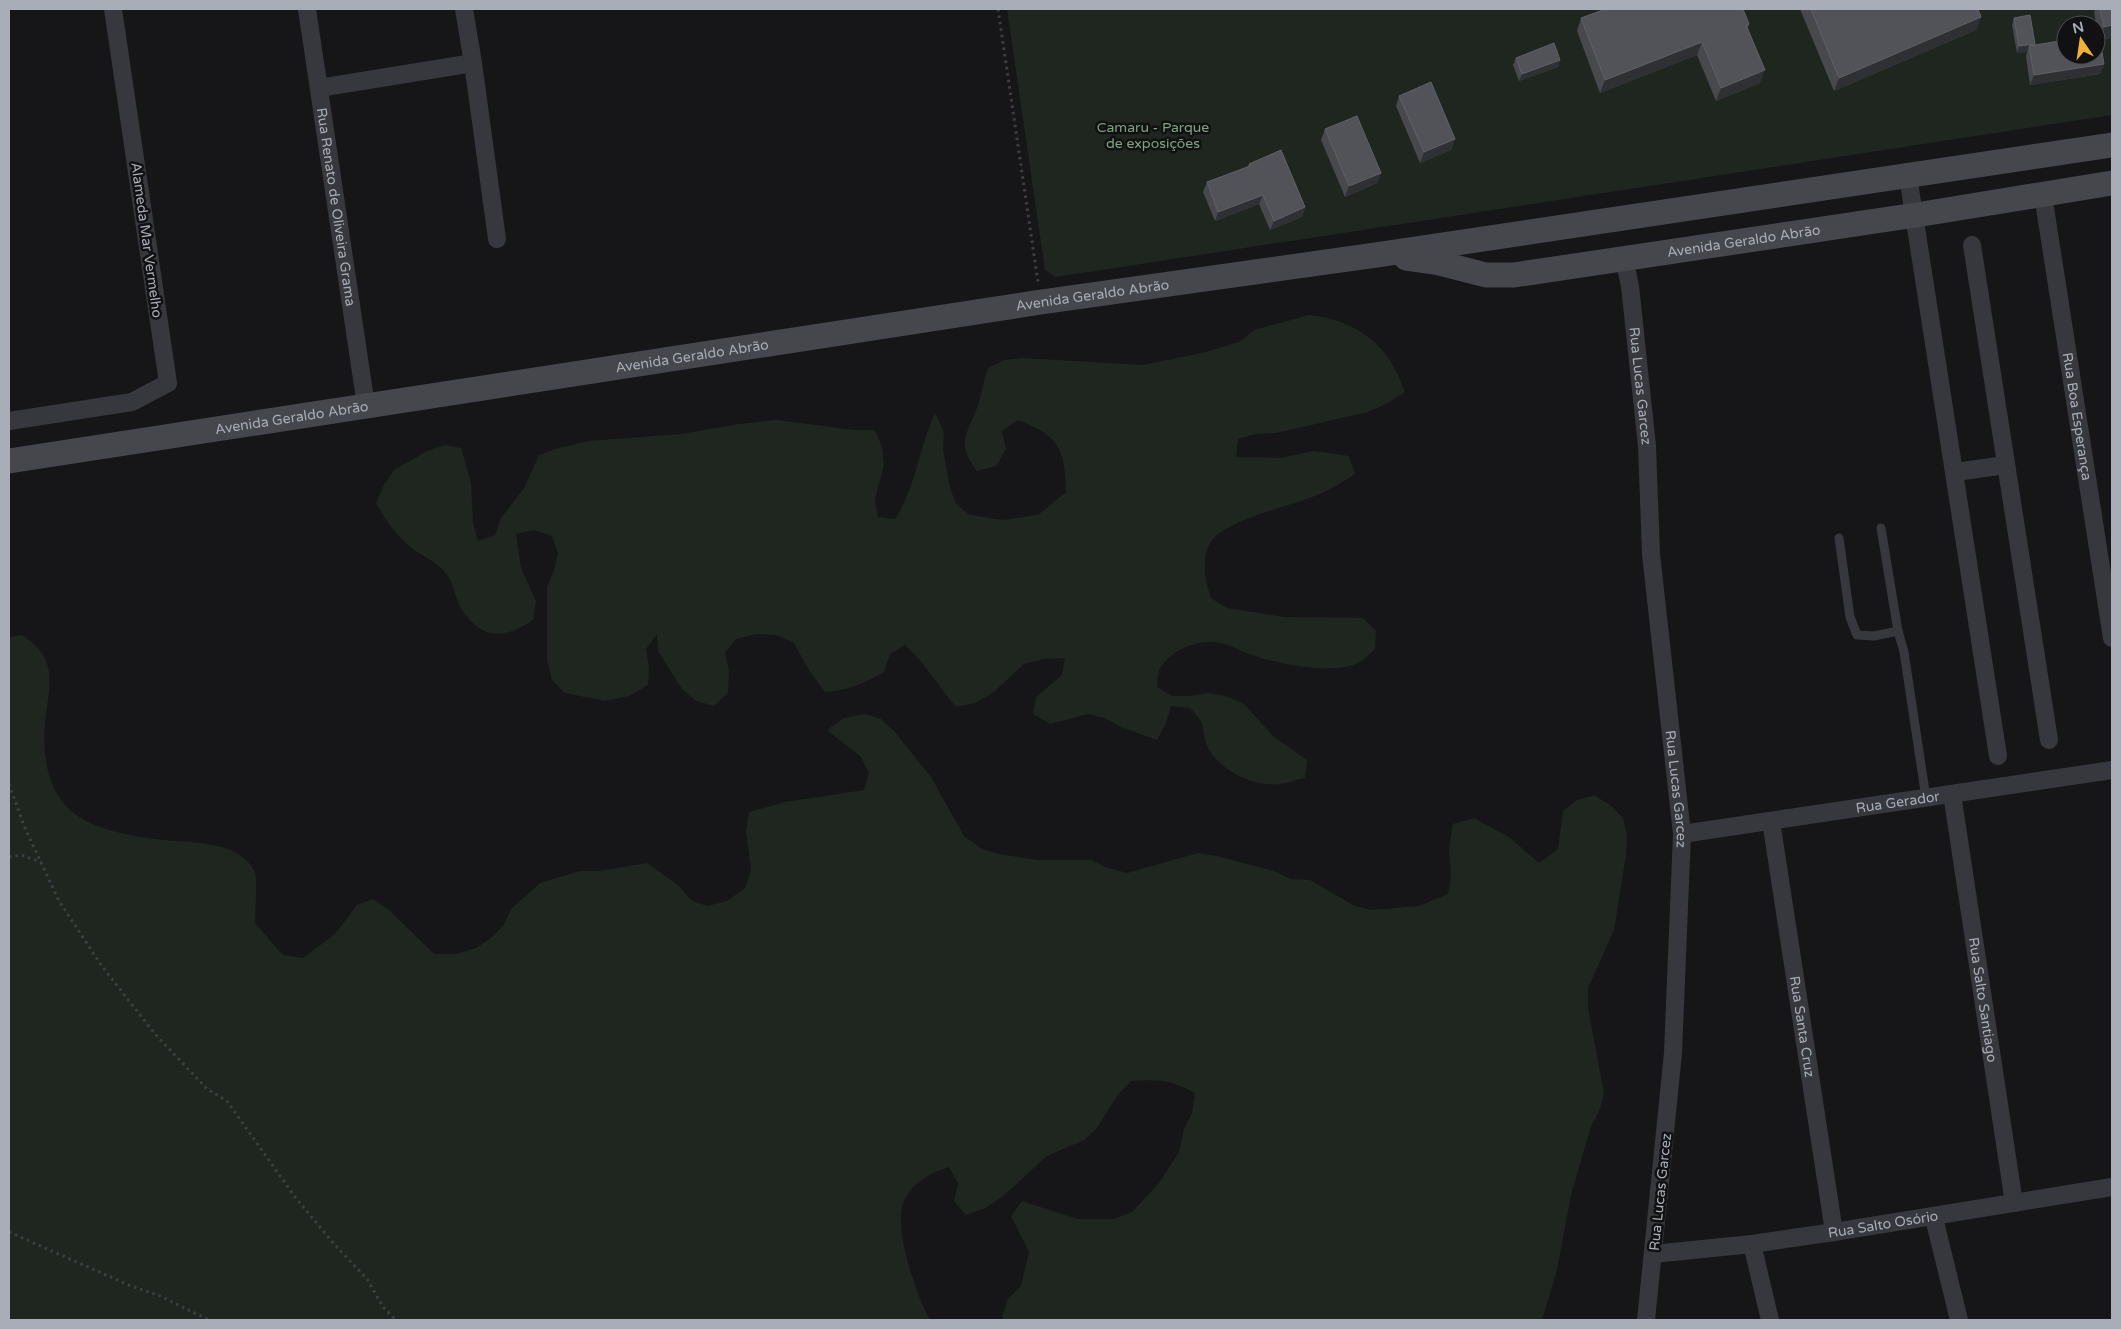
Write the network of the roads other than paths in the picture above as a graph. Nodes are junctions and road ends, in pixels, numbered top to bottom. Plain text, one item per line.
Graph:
1 (112, 9) edge
2 (307, 9) edge
3 (464, 9) edge
4 (473, 62) junction
5 (319, 88) junction
6 (2112, 145) edge
7 (1908, 176) junction
8 (2112, 183) edge
9 (2042, 195) junction
10 (1916, 215) junction
11 (497, 239) dead end
12 (1972, 245) dead end
13 (1376, 254) junction
14 (1624, 258) junction
15 (366, 406) junction
16 (9, 421) edge
17 (9, 460) edge
18 (2004, 465) junction
19 (1956, 472) junction
20 (1881, 528) dead end
21 (1839, 538) dead end
22 (1898, 630) junction
23 (2112, 638) edge
24 (2048, 740) dead end
25 (1998, 756) dead end
26 (2112, 770) edge
27 (1952, 794) junction
28 (1926, 798) junction
29 (1771, 821) junction
30 (1682, 834) junction
31 (2112, 1187) edge
32 (2014, 1203) junction
33 (1934, 1218) junction
34 (1834, 1232) junction
35 (1752, 1244) junction
36 (1654, 1254) junction
37 (1646, 1320) edge
38 (1770, 1320) edge
39 (1959, 1320) edge

1 - 16 street, Alameda Mar Vermelho
2 - 5 street, Rua Renato de Oliveira Grama
3 - 4 street
4 - 5 street
4 - 11 street
5 - 15 street, Rua Renato de Oliveira Grama
6 - 7 main road, Avenida Geraldo Abrão
7 - 10 street
7 - 13 main road, Avenida Geraldo Abrão
8 - 9 main road, Avenida Geraldo Abrão
9 - 10 main road, Avenida Geraldo Abrão
9 - 23 street, Rua Boa Esperança
10 - 14 main road, Avenida Geraldo Abrão
10 - 19 street
12 - 18 street
13 - 14 main road, Avenida Geraldo Abrão
13 - 15 main road, Avenida Geraldo Abrão
14 - 30 street, Rua Lucas Garcez
15 - 17 main road, Avenida Geraldo Abrão
18 - 19 street
18 - 24 street
19 - 25 street
20 - 22 lane
21 - 22 lane
22 - 28 lane
26 - 27 street, Rua Gerador
27 - 28 street, Rua Gerador
27 - 32 street, Rua Salto Santiago
28 - 29 street, Rua Gerador
29 - 30 street, Rua Gerador
29 - 34 street, Rua Santa Cruz
30 - 36 street, Rua Lucas Garcez
31 - 32 street, Rua Salto Osório
32 - 33 street, Rua Salto Osório
33 - 34 street, Rua Salto Osório
33 - 39 street
34 - 35 street, Rua Salto Osório
35 - 36 street, Rua Salto Osório
35 - 38 street
36 - 37 street, Rua Lucas Garcez

